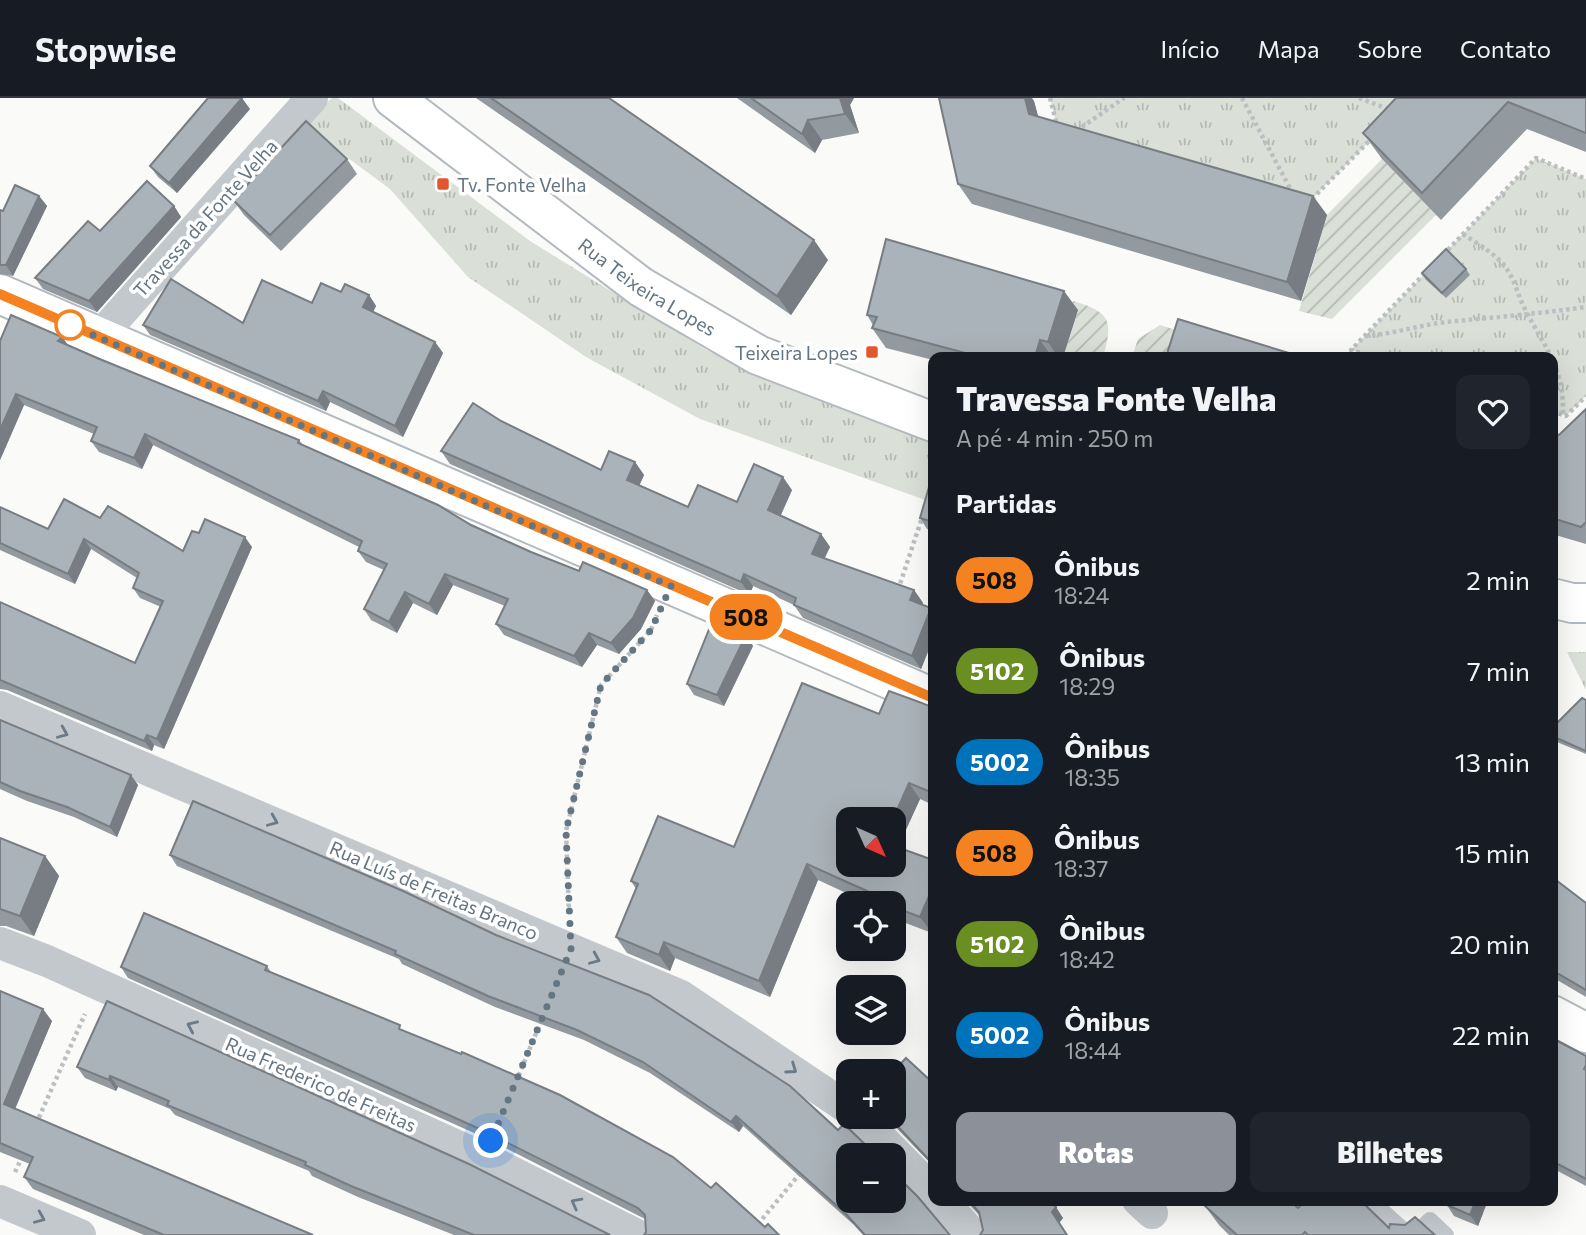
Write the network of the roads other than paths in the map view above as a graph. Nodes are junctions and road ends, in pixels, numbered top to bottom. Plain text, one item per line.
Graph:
1 (312, 98) edge
2 (393, 98) edge
3 (0, 294) edge
4 (99, 337) junction
5 (928, 420) edge
6 (1558, 599) edge
7 (1586, 603) edge
8 (928, 696) edge
9 (0, 707) edge
10 (0, 943) edge
11 (1558, 1018) edge
12 (1586, 1033) edge
13 (836, 1100) edge
14 (872, 1129) edge
15 (928, 1186) edge
16 (1, 1202) edge
17 (947, 1206) edge
18 (1377, 1206) edge
19 (80, 1235) edge
20 (636, 1235) edge
21 (973, 1235) edge
22 (1409, 1235) edge
23 (1415, 1235) edge
24 (1446, 1235) edge

1 - 4 street, Travessa da Fonte Velha
2 - 5 street, Rua Teixeira Lopes
3 - 4 street
4 - 8 street
6 - 7 street
9 -> 13 street, Rua Luís de Freitas Branco
20 -> 10 street, Rua Frederico de Freitas
11 - 12 street
14 - 15 street
16 -> 19 street
17 - 21 street
18 - 22 lane
23 - 24 lane

